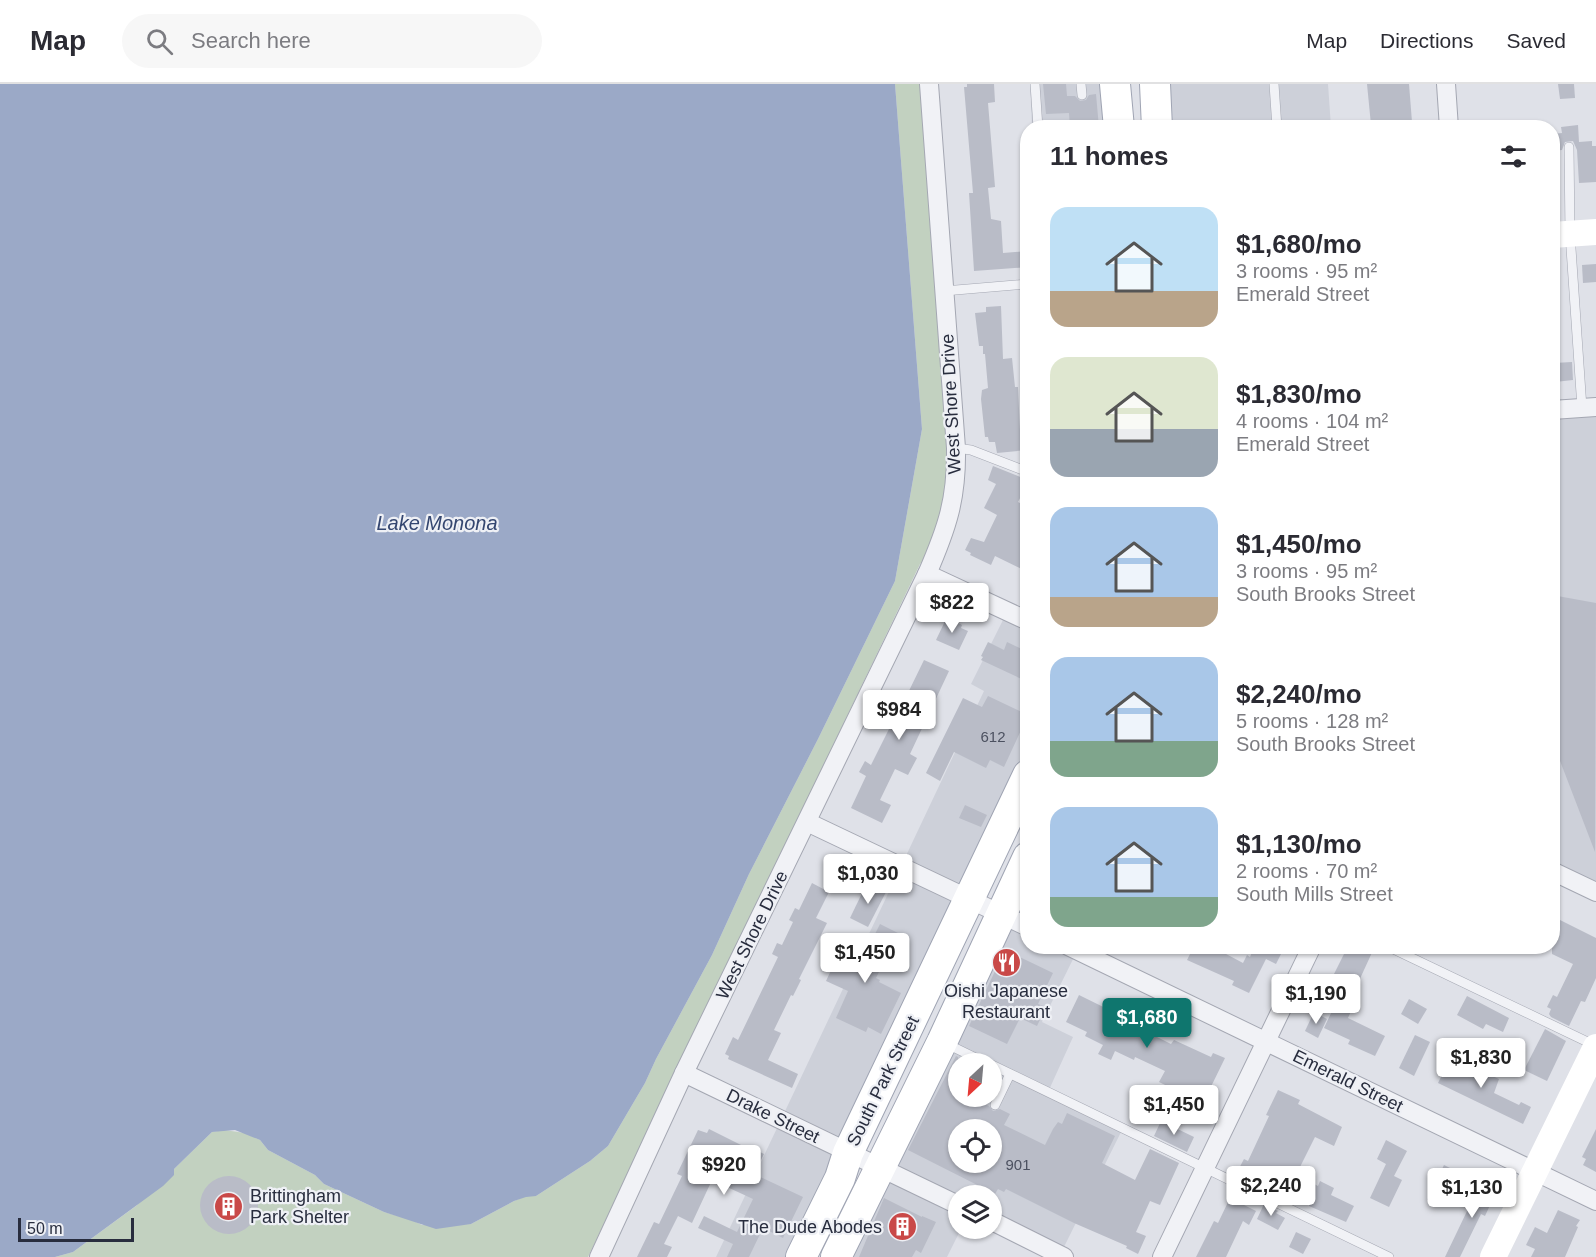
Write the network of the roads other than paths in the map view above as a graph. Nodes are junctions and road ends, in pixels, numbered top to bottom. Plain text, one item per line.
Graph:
1 (929, 84) edge
2 (1035, 84) edge
3 (1081, 84) edge
4 (1115, 84) edge
5 (1155, 84) edge
6 (1274, 84) edge
7 (1446, 84) edge
8 (1082, 95) dead end
9 (1037, 120) edge
10 (1118, 120) edge
11 (1157, 120) edge
12 (1276, 120) edge
13 (1448, 120) edge
14 (1569, 147) dead end
15 (1596, 232) edge
16 (1561, 234) edge
17 (1020, 285) edge
18 (944, 291) junction
19 (1589, 407) edge
20 (1560, 409) edge
21 (956, 448) junction
22 (1020, 469) edge
23 (927, 574) junction
24 (1020, 617) edge
25 (1020, 793) edge
26 (807, 822) junction
27 (1020, 874) edge
28 (1560, 875) edge
29 (1596, 892) edge
30 (969, 899) junction
31 (1001, 914) junction
32 (1020, 923) edge
33 (1084, 954) edge
34 (1308, 954) edge
35 (1404, 954) edge
36 (942, 1042) junction
37 (1265, 1042) junction
38 (1596, 1046) edge
39 (966, 1053) edge
40 (1002, 1070) edge
41 (684, 1074) junction
42 (1010, 1074) junction
43 (1002, 1091) edge
44 (848, 1153) junction
45 (879, 1167) junction
46 (1204, 1167) junction
47 (1534, 1171) junction
48 (948, 1201) edge
49 (1596, 1201) edge
50 (1002, 1226) edge
51 (599, 1257) edge
52 (801, 1257) edge
53 (836, 1257) edge
54 (1064, 1257) edge
55 (1162, 1257) edge
56 (1389, 1257) edge
57 (1493, 1257) edge

1 - 18 street, West Shore Drive
2 - 9 lane
3 - 8 lane
4 - 10 main road
5 - 11 main road
6 - 12 lane
7 - 13 street
14 - 16 lane
15 - 16 street
16 - 19 lane
17 - 18 lane
18 - 21 street, West Shore Drive
19 - 20 street
21 - 22 lane
21 - 23 street, West Shore Drive
23 - 24 street
23 - 26 street, West Shore Drive
25 - 30 main road, South Park Street
26 - 30 street
26 - 41 street, West Shore Drive
27 - 31 main road, South Park Street
28 - 29 street
30 - 31 street
30 - 44 main road, South Park Street
31 - 32 street
31 - 36 main road, South Park Street
33 - 37 street, Emerald Street
34 - 37 street
35 - 38 lane
36 - 39 lane
36 - 45 main road, South Park Street
37 - 46 street
37 - 47 street, Emerald Street
38 - 47 street
40 - 42 lane
41 - 44 street, Drake Street
41 - 51 street, West Shore Drive
42 - 43 lane
42 - 46 lane
44 - 45 street, Drake Street
44 - 52 main road, South Park Street
45 - 48 street, Drake Street
45 - 53 main road, South Park Street
46 - 55 street
46 - 56 lane
47 - 49 street, Emerald Street
47 - 57 street
50 - 54 street

